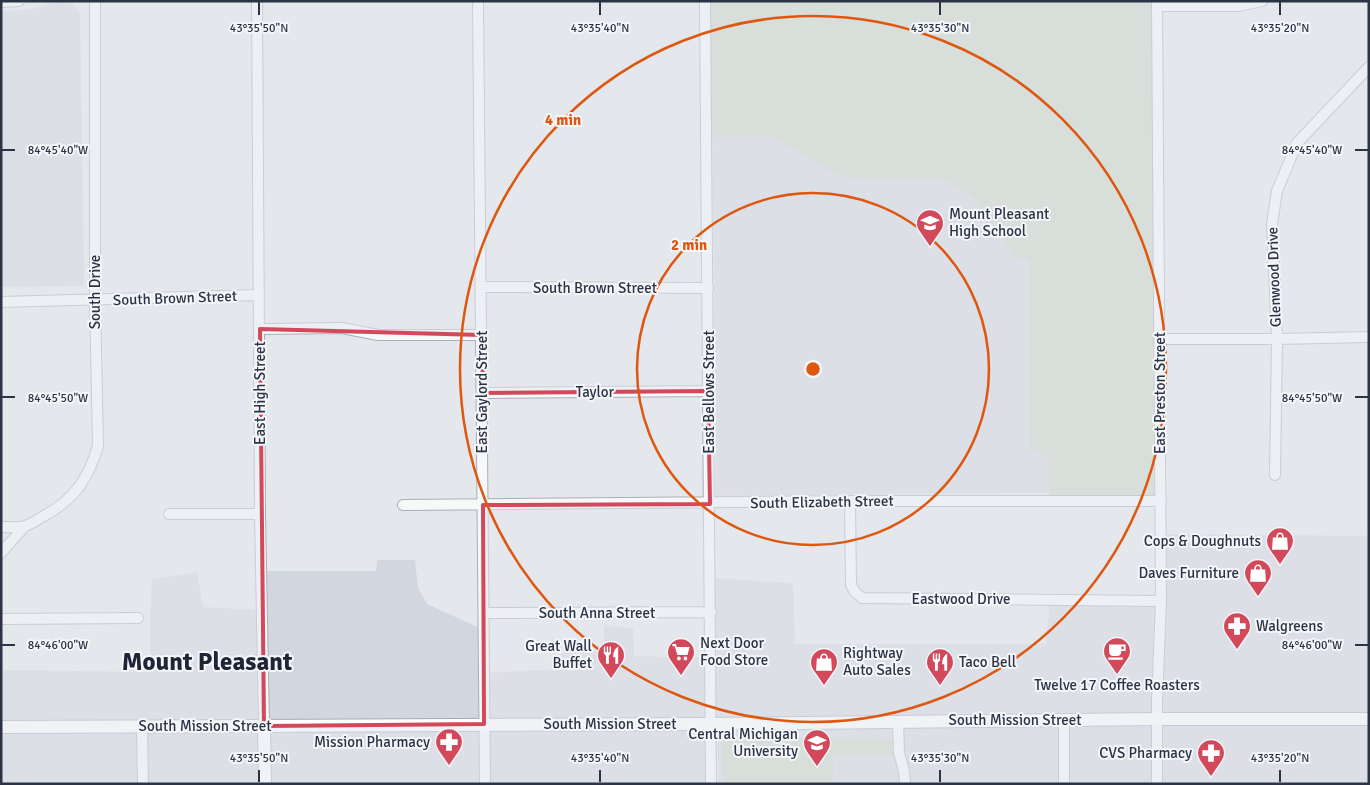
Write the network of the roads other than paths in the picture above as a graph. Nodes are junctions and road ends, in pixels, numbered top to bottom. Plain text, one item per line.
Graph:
1 (19, 1) edge
2 (95, 1) edge
3 (257, 1) edge
4 (478, 1) edge
5 (705, 1) edge
6 (1262, 1) edge
7 (1, 2) edge
8 (1157, 4) edge
9 (1369, 67) edge
10 (482, 287) junction
11 (708, 288) junction
12 (259, 296) junction
13 (95, 301) junction
14 (1, 302) edge
15 (260, 329) junction
16 (482, 335) junction
17 (1369, 337) edge
18 (1160, 339) junction
19 (1277, 339) junction
20 (708, 391) junction
21 (482, 393) junction
22 (1275, 475) dead end
23 (850, 501) junction
24 (1160, 501) junction
25 (710, 504) junction
26 (403, 505) dead end
27 (483, 505) junction
28 (169, 514) dead end
29 (260, 514) junction
30 (25, 526) junction
31 (1, 527) edge
32 (1, 553) edge
33 (1161, 601) junction
34 (710, 612) junction
35 (484, 613) junction
36 (138, 618) dead end
37 (1, 619) edge
38 (1064, 719) junction
39 (1157, 719) junction
40 (1369, 719) edge
41 (898, 721) junction
42 (484, 724) junction
43 (711, 724) junction
44 (142, 726) junction
45 (264, 726) junction
46 (1, 728) edge
47 (143, 784) edge
48 (265, 784) edge
49 (485, 784) edge
50 (711, 784) edge
51 (905, 784) edge
52 (1064, 784) edge
53 (1157, 784) edge

1 - 7 street
2 - 13 street, South Drive
3 - 12 street, East High Street
4 - 10 street, East Gaylord Street
5 - 11 street, East Bellows Street
6 - 8 street
8 - 18 street, East Preston Street
9 - 19 street, Glenwood Drive
10 - 11 street, South Brown Street
10 - 16 street, East Gaylord Street
11 - 20 street, East Bellows Street
12 - 13 street, South Brown Street
12 - 15 street, East High Street
13 - 14 street, South Brown Street
13 - 30 street, South Drive
15 - 16 street
15 - 29 street, East High Street
16 - 21 street, East Gaylord Street
17 - 19 street
18 - 19 street
18 - 24 street, East Preston Street
19 - 22 street, Glenwood Drive
20 - 21 street, Taylor
20 - 25 street, East Bellows Street
21 - 27 street, East Gaylord Street
23 - 24 street, South Elizabeth Street
23 - 25 street, South Elizabeth Street
23 - 33 street, Eastwood Drive
24 - 33 street, East Preston Street
25 - 27 street, South Elizabeth Street
25 - 34 street, East Bellows Street
26 - 27 street, South Elizabeth Street
27 - 35 street, East Gaylord Street
28 - 29 street
29 - 45 street, East High Street
30 - 31 street, South Drive
30 - 32 street
33 - 39 street, East Preston Street
34 - 35 street, South Anna Street
34 - 43 street, East Bellows Street
35 - 42 street, East Gaylord Street
36 - 37 street
38 - 39 main road, South Mission Street
38 - 41 main road, South Mission Street
38 - 52 street
39 - 40 main road, South Mission Street
39 - 53 street, East Preston Street
41 - 43 main road, South Mission Street
41 - 51 street
42 - 43 main road, South Mission Street
42 - 45 main road, South Mission Street
42 - 49 street, East Gaylord Street
43 - 50 street, East Bellows Street
44 - 45 main road, South Mission Street
44 - 46 main road, South Mission Street
44 - 47 street
45 - 48 main road, East High Street

